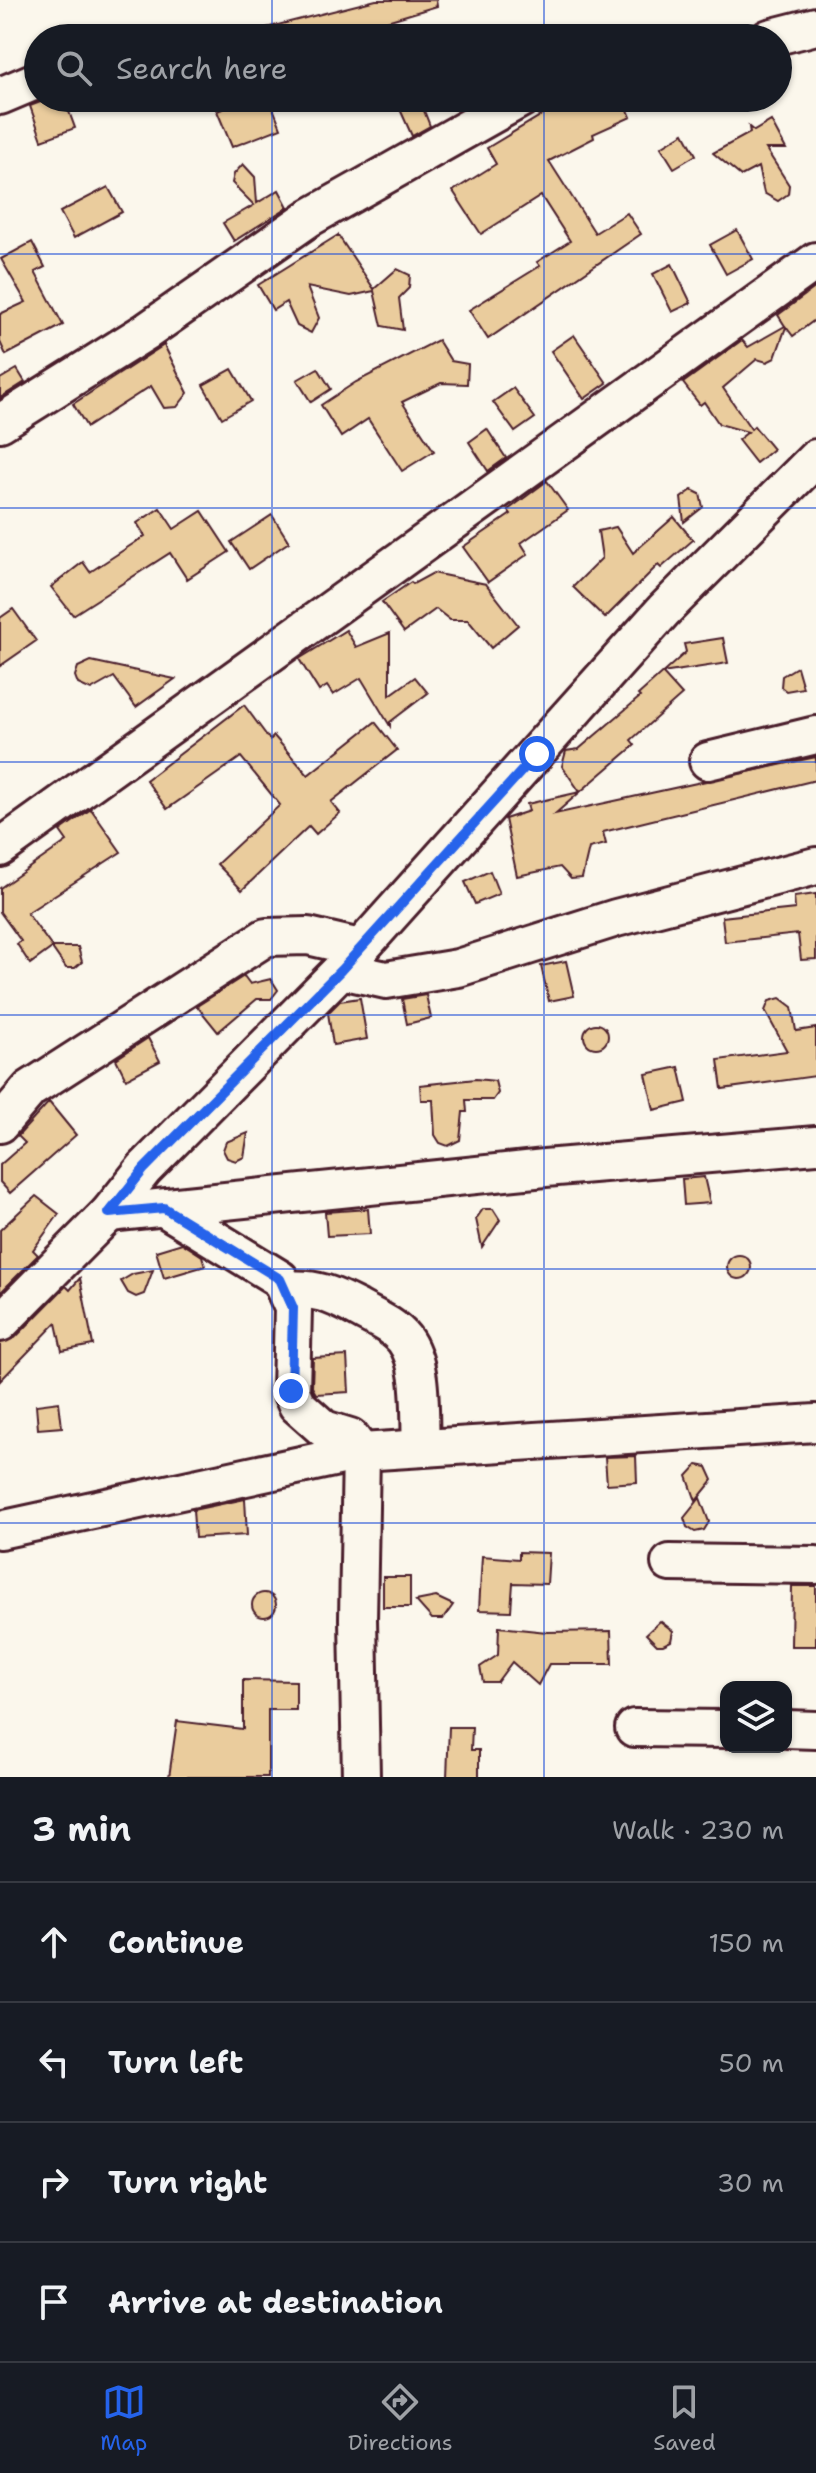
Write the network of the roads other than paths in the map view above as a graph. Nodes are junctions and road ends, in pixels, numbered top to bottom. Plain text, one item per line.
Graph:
1 (816, 26) edge
2 (792, 32) edge
3 (24, 86) edge
4 (0, 96) edge
5 (497, 112) edge
6 (816, 261) edge
7 (0, 423) edge
8 (816, 458) edge
9 (801, 489) edge
10 (816, 735) edge
11 (708, 761) dead end
12 (0, 848) edge
13 (816, 866) edge
14 (350, 959) junction
15 (0, 1124) edge
16 (816, 1145) edge
17 (164, 1208) junction
18 (109, 1213) junction
19 (287, 1290) junction
20 (0, 1323) edge
21 (816, 1423) edge
22 (421, 1448) junction
23 (361, 1452) junction
24 (0, 1530) edge
25 (670, 1563) dead end
26 (816, 1565) edge
27 (634, 1728) dead end
28 (720, 1729) edge
29 (792, 1729) edge
30 (816, 1730) edge
31 (361, 1777) edge

1 - 2 street
3 - 4 street
5 - 7 street
6 - 12 street
8 - 9 street
9 - 14 street
10 - 11 street
13 - 14 street
14 - 15 street
14 - 18 street
16 - 17 street
17 - 18 street
17 - 19 street
18 - 20 street
19 - 22 street
19 - 23 street
21 - 22 street
22 - 23 street
23 - 24 street
23 - 31 street
25 - 26 street
27 - 28 street
29 - 30 street

